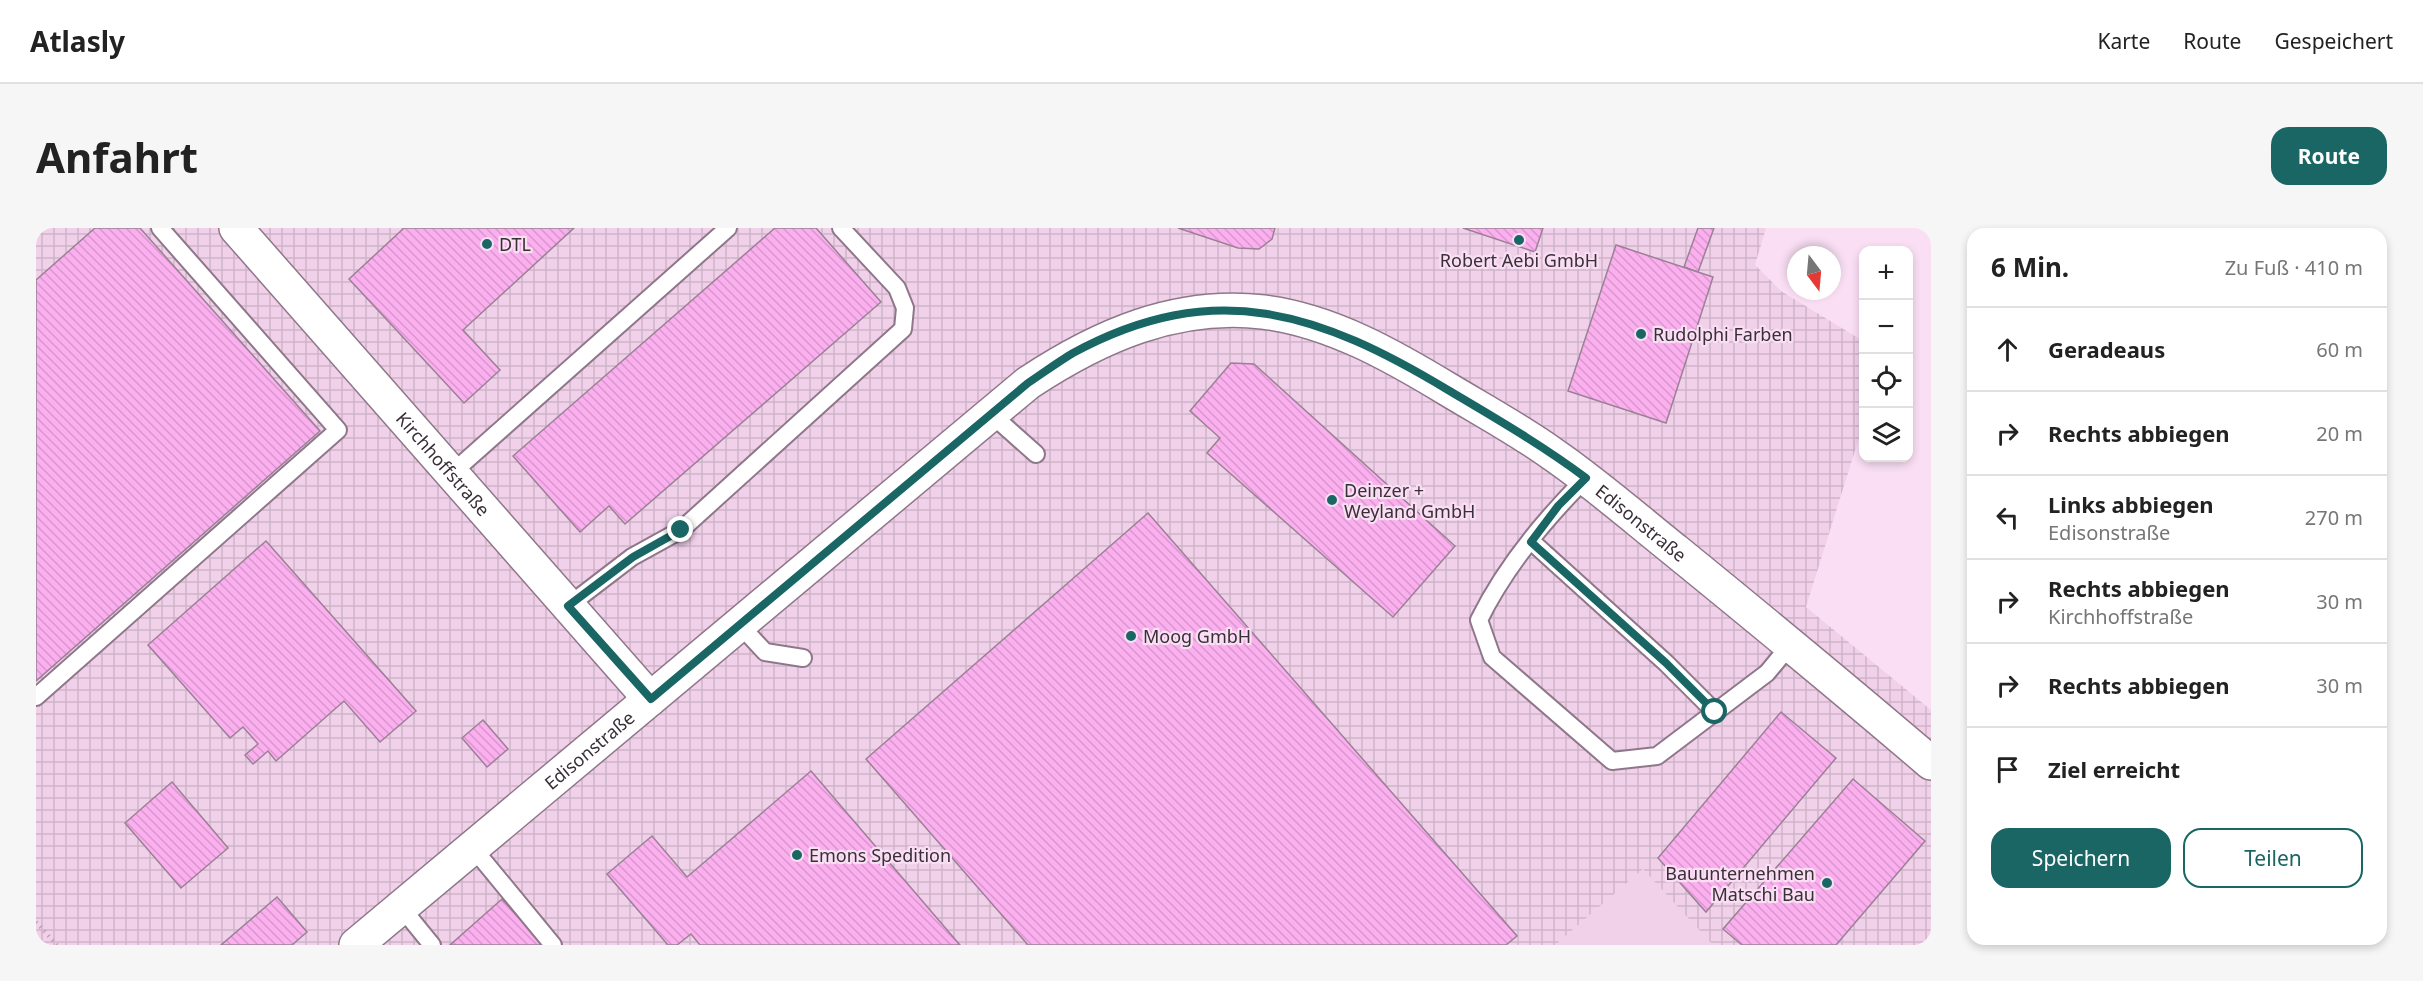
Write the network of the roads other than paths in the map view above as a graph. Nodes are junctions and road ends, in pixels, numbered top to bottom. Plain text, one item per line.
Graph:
1 (160, 228) edge
2 (236, 228) edge
3 (728, 228) edge
4 (841, 228) edge
5 (991, 414) junction
6 (1036, 454) dead end
7 (452, 473) junction
8 (1586, 478) junction
9 (1531, 542) junction
10 (568, 606) junction
11 (740, 625) junction
12 (1791, 644) junction
13 (803, 658) dead end
14 (36, 697) edge
15 (651, 699) junction
16 (1715, 712) junction
17 (1931, 763) edge
18 (472, 848) junction
19 (401, 907) junction
20 (356, 945) edge
21 (432, 945) edge
22 (553, 945) edge

1 - 14 lane
2 - 7 street, Kirchhoffstraße
3 - 7 lane
4 - 10 lane
5 - 6 lane
5 - 8 street, Edisonstraße
5 - 11 street, Edisonstraße
7 - 10 street, Kirchhoffstraße
8 - 9 lane
8 - 12 street, Edisonstraße
9 - 16 lane
9 - 16 lane
10 - 15 street, Kirchhoffstraße
11 - 13 lane
11 - 15 street, Edisonstraße
12 - 16 lane
12 - 17 street, Edisonstraße
15 - 18 street, Edisonstraße
18 - 19 street, Edisonstraße
18 - 22 lane
19 - 20 street, Edisonstraße
19 - 21 lane

